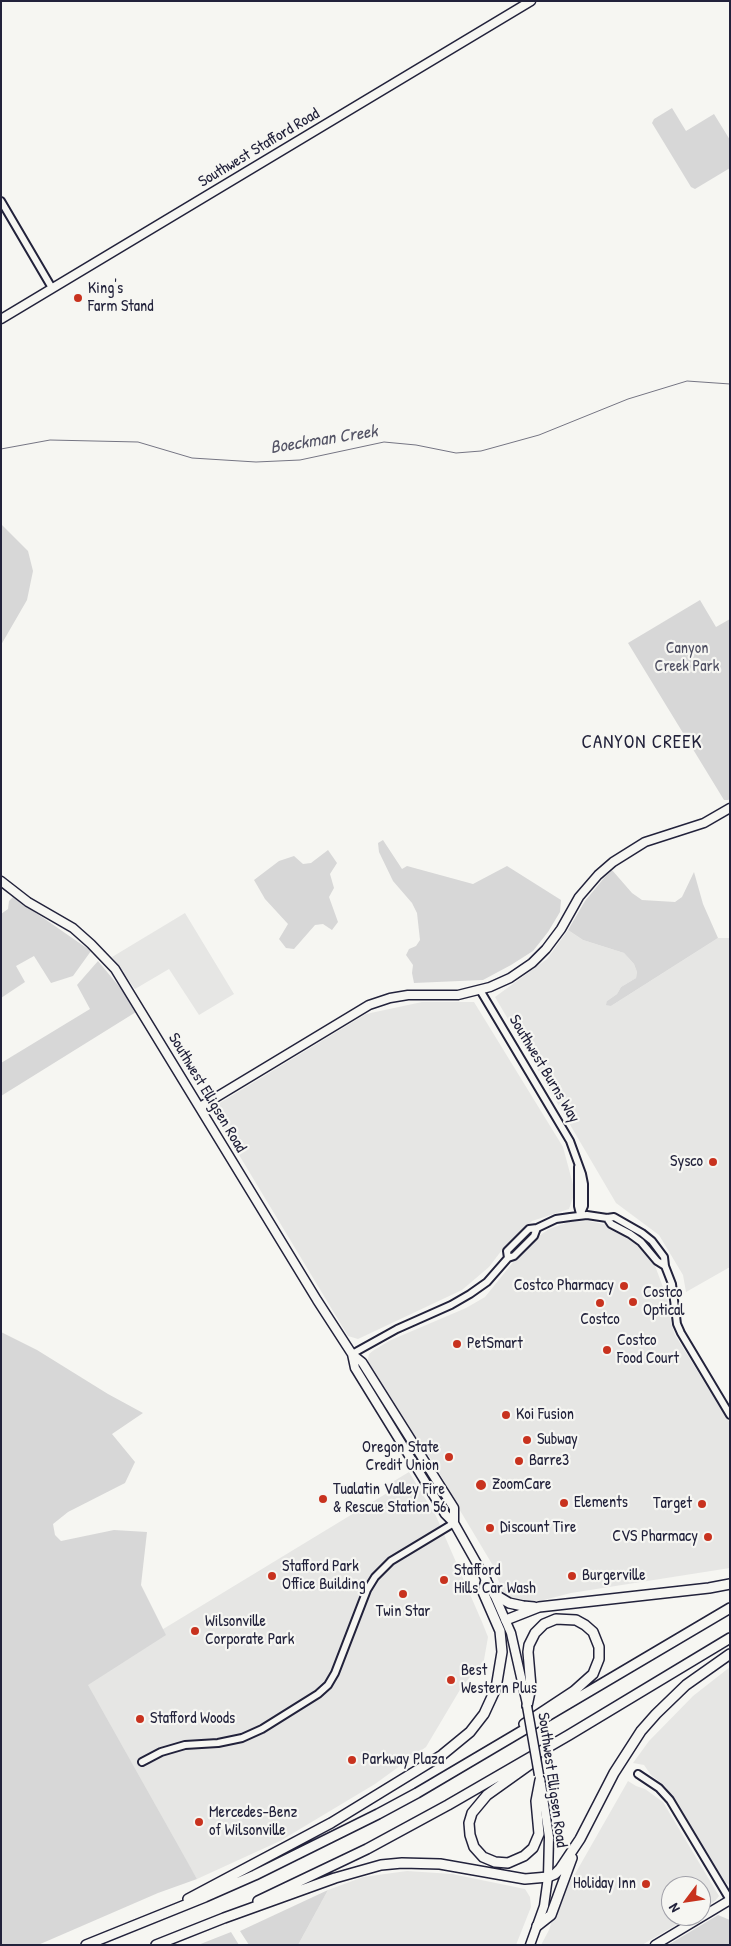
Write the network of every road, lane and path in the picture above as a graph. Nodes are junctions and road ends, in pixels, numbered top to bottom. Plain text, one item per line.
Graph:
1 (530, 1) edge
2 (1, 201) edge
3 (52, 288) junction
4 (1, 319) edge
5 (730, 808) edge
6 (1, 881) edge
7 (480, 990) junction
8 (200, 1107) junction
9 (580, 1215) junction
10 (352, 1354) junction
11 (730, 1415) edge
12 (454, 1523) junction
13 (486, 1580) junction
14 (730, 1584) edge
15 (494, 1594) junction
16 (539, 1607) junction
17 (730, 1608) edge
18 (506, 1620) junction
19 (730, 1638) edge
20 (730, 1654) edge
21 (527, 1706) junction
22 (569, 1735) junction
23 (477, 1758) junction
24 (142, 1762) dead end
25 (638, 1774) dead end
26 (540, 1778) junction
27 (580, 1840) junction
28 (548, 1877) junction
29 (730, 1900) edge
30 (152, 1917) junction
31 (224, 1918) junction
32 (537, 1926) junction
33 (86, 1945) edge
34 (156, 1945) edge
35 (530, 1945) edge
36 (655, 1945) edge

1 - 3 main road, Southwest Stafford Road
2 - 3 street
3 - 4 main road, Southwest Stafford Road
5 - 7 main road
6 - 8 main road, Southwest Elligsen Road
7 - 8 main road
7 - 9 street, Southwest Burns Way
8 - 10 main road, Southwest Elligsen Road
9 - 10 street
9 - 11 street
10 - 12 main road, Southwest Elligsen Road
12 - 13 main road, Southwest Elligsen Road
12 - 24 street
13 - 15 main road, Southwest Elligsen Road
13 - 30 highway
14 - 16 highway
15 - 16 highway
15 - 18 main road, Southwest Elligsen Road
16 - 18 highway
17 - 23 highway
18 - 21 main road, Southwest Elligsen Road
19 - 22 highway
20 - 27 highway
21 - 23 highway
21 - 26 main road, Southwest Elligsen Road, bridge
22 - 26 highway
22 - 31 highway
23 - 30 highway
25 - 29 street
26 - 28 main road, Southwest Elligsen Road
27 - 28 highway
27 - 32 highway
28 - 31 highway
28 - 32 main road, Southwest Elligsen Road
29 - 36 main road
30 - 33 highway
31 - 34 highway
32 - 35 main road, Southwest Elligsen Road

